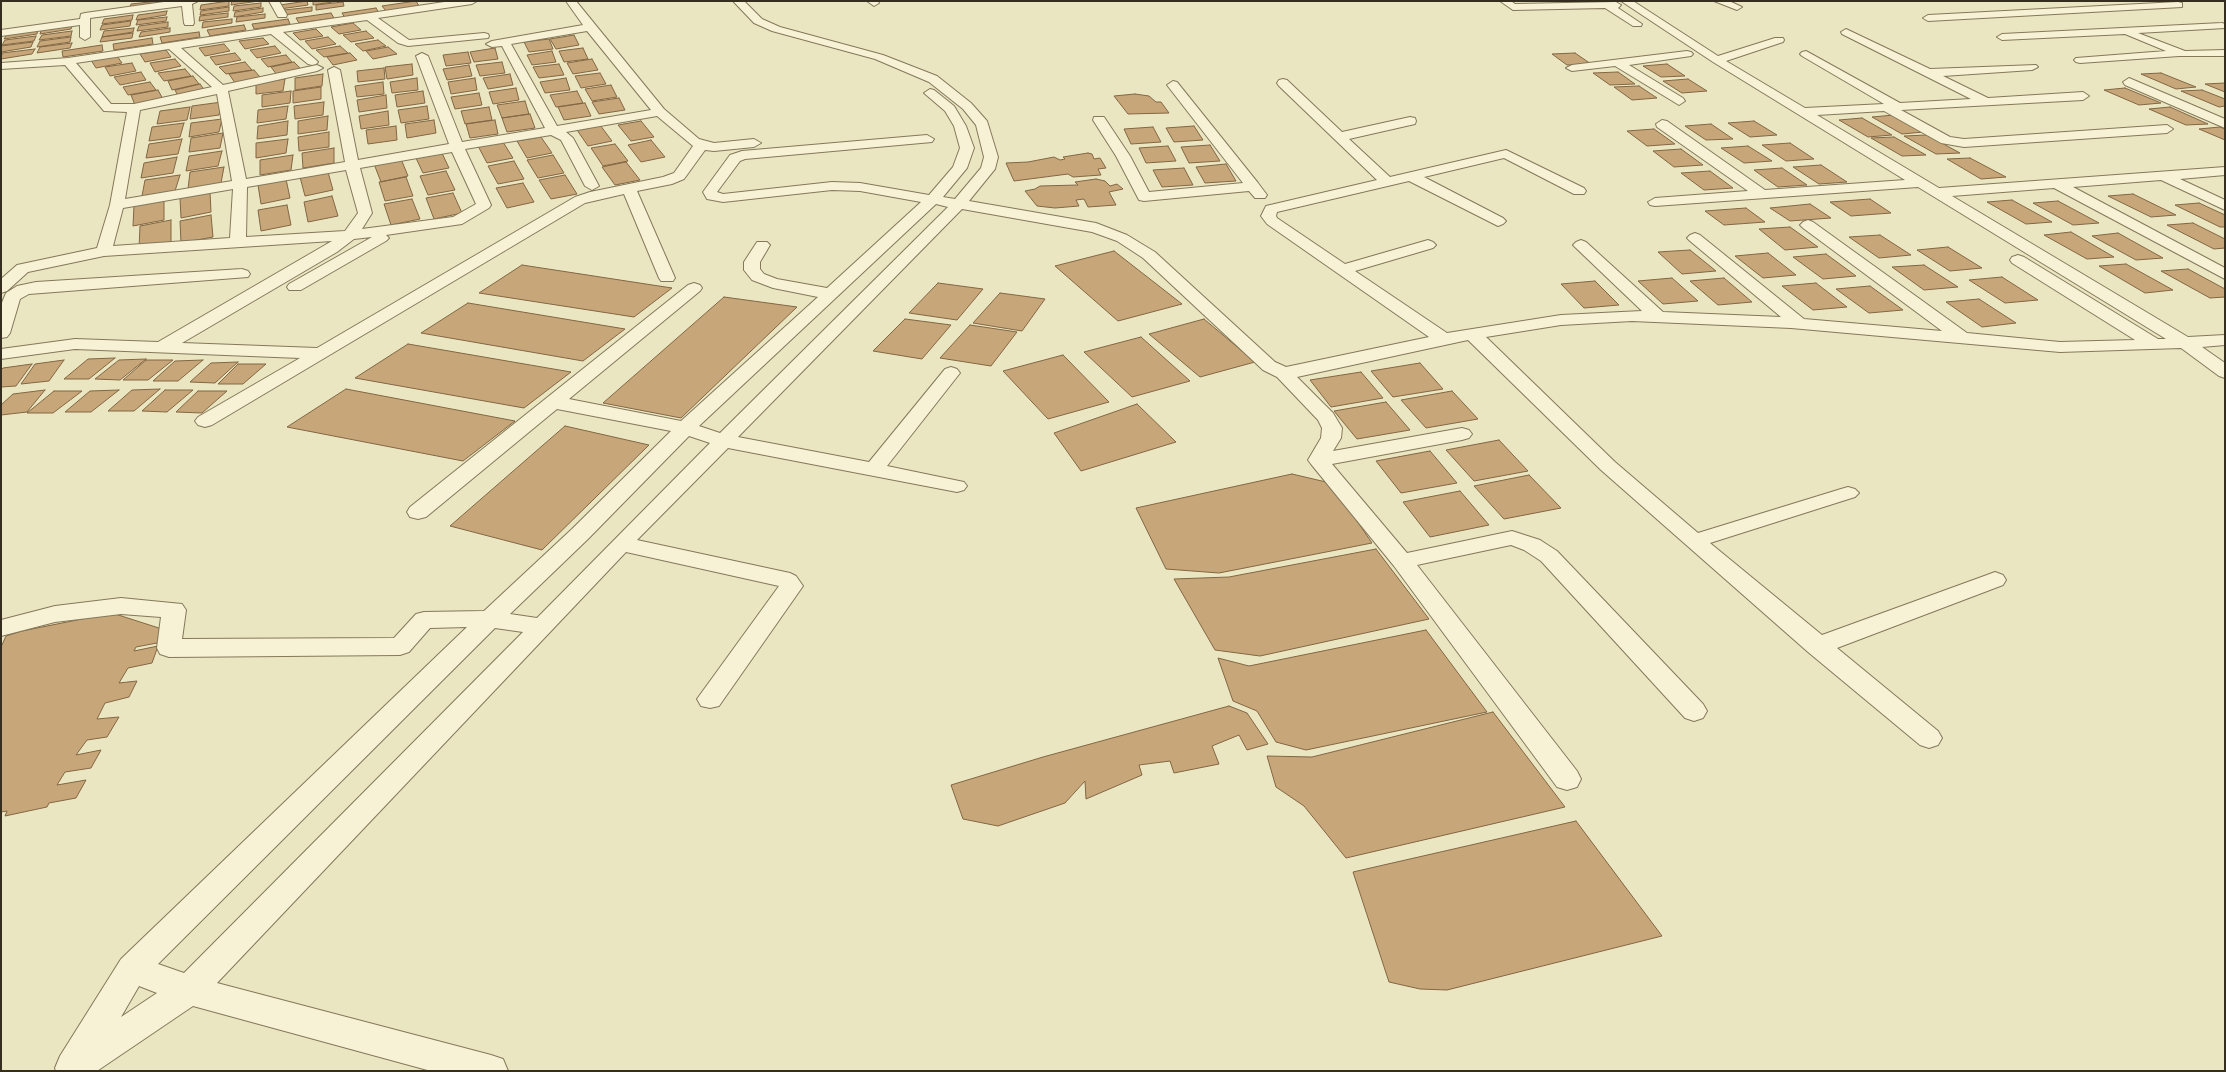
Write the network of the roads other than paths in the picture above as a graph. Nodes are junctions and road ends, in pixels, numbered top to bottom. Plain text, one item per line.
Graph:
1 (190, 1) edge
2 (274, 1) edge
3 (472, 1) edge
4 (571, 1) edge
5 (722, 1) edge
6 (738, 1) edge
7 (1505, 1) edge
8 (1719, 1) edge
9 (2040, 1) edge
10 (1604, 3) edge
11 (1629, 3) edge
12 (1982, 4) dead end
13 (118, 6) edge
14 (2178, 6) dead end
15 (1737, 7) dead end
16 (2068, 11) junction
17 (2010, 14) junction
18 (282, 15) dead end
19 (369, 16) junction
20 (1928, 18) dead end
21 (85, 21) junction
22 (189, 23) dead end
23 (2222, 26) dead end
24 (590, 27) junction
25 (273, 30) junction
26 (2122, 31) junction
27 (1846, 32) dead end
28 (1, 33) edge
29 (84, 37) dead end
30 (2002, 37) dead end
31 (1779, 40) dead end
32 (170, 45) junction
33 (507, 46) dead end
34 (2225, 53) edge
35 (1687, 54) junction
36 (1806, 54) dead end
37 (2184, 54) junction
38 (2197, 54) junction
39 (422, 56) dead end
40 (1717, 60) junction
41 (2080, 60) dead end
42 (68, 61) junction
43 (1618, 63) junction
44 (2225, 65) edge
45 (1, 66) edge
46 (2032, 67) dead end
47 (1572, 68) dead end
48 (334, 70) dead end
49 (1927, 73) junction
50 (2129, 82) dead end
51 (1283, 83) dead end
52 (1173, 85) dead end
53 (222, 90) junction
54 (2083, 96) dead end
55 (1679, 101) dead end
56 (1985, 102) junction
57 (1893, 107) junction
58 (134, 108) junction
59 (660, 112) junction
60 (1802, 112) junction
61 (1782, 113) junction
62 (1100, 120) dead end
63 (1410, 121) dead end
64 (982, 124) junction
65 (1662, 124) dead end
66 (2225, 124) edge
67 (2167, 129) dead end
68 (554, 130) junction
69 (942, 130) junction
70 (1339, 137) junction
71 (701, 145) junction
72 (457, 147) junction
73 (352, 165) junction
74 (2225, 171) edge
75 (1410, 176) junction
76 (2163, 176) junction
77 (1386, 181) junction
78 (240, 184) junction
79 (1896, 184) junction
80 (2057, 184) junction
81 (592, 186) dead end
82 (1253, 186) junction
83 (629, 189) junction
84 (1917, 189) junction
85 (1579, 191) dead end
86 (1938, 193) junction
87 (1762, 194) junction
88 (933, 199) junction
89 (1655, 202) dead end
90 (958, 204) junction
91 (117, 205) junction
92 (2225, 206) edge
93 (1271, 209) junction
94 (1498, 221) dead end
95 (1808, 225) dead end
96 (350, 235) junction
97 (381, 238) dead end
98 (1695, 238) dead end
99 (238, 243) junction
100 (762, 245) dead end
101 (1428, 245) dead end
102 (1581, 245) dead end
103 (104, 251) junction
104 (2008, 253) dead end
105 (1343, 269) junction
106 (242, 274) dead end
107 (2225, 274) edge
108 (667, 278) dead end
109 (1, 288) edge
110 (694, 288) dead end
111 (830, 294) junction
112 (1658, 317) junction
113 (1798, 323) junction
114 (1, 332) edge
115 (1473, 335) junction
116 (1962, 338) junction
117 (1444, 339) junction
118 (2225, 340) edge
119 (2184, 343) junction
120 (2155, 345) junction
121 (162, 347) junction
122 (188, 348) junction
123 (319, 353) junction
124 (1, 354) edge
125 (1283, 372) junction
126 (2225, 372) edge
127 (952, 373) dead end
128 (553, 402) junction
129 (205, 421) dead end
130 (685, 428) junction
131 (1462, 434) dead end
132 (725, 441) junction
133 (1318, 460) junction
134 (874, 470) junction
135 (957, 486) dead end
136 (1848, 494) dead end
137 (418, 512) dead end
138 (1694, 542) junction
139 (621, 544) junction
140 (1402, 561) junction
141 (1995, 580) dead end
142 (490, 619) junction
143 (542, 627) junction
144 (1, 628) edge
145 (1817, 646) junction
146 (710, 699) dead end
147 (1694, 711) dead end
148 (1929, 738) dead end
149 (1567, 779) dead end
150 (132, 969) junction
151 (189, 990) junction
152 (70, 1070) edge
153 (491, 1071) edge

1 - 13 street
1 - 22 street
2 - 18 street
3 - 19 street
4 - 24 street
5 - 69 street
6 - 64 street
7 - 10 street
8 - 15 street
9 - 16 street
10 - 11 street
10 - 35 street
11 - 40 street
12 - 17 street
13 - 21 street
14 - 16 street
16 - 17 street
16 - 26 street
17 - 20 street
19 - 24 street
19 - 25 street
21 - 28 street
21 - 29 street
23 - 26 street
24 - 59 street
25 - 32 street
25 - 53 street
26 - 30 street
26 - 37 street
27 - 49 street
31 - 40 street
32 - 42 street
32 - 53 street
33 - 68 street
34 - 38 street
35 - 43 street
35 - 61 street
36 - 57 street
37 - 38 street
37 - 41 street
38 - 44 street
39 - 72 street
40 - 60 street
42 - 45 street
42 - 58 street
43 - 47 street
43 - 55 street
46 - 49 street
48 - 73 street
49 - 56 street
50 - 66 street
51 - 70 street
52 - 82 street
53 - 58 street
53 - 78 street
54 - 56 street
56 - 57 street
57 - 60 street
57 - 67 street
58 - 91 street
59 - 68 street
59 - 71 street
60 - 61 street
60 - 84 street
61 - 79 street
62 - 82 street
63 - 70 street
64 - 69 street
64 - 90 street
65 - 87 street
68 - 72 street
68 - 81 street
69 - 71 street
69 - 88 street
69 - 88 street
70 - 77 street
71 - 83 street
72 - 73 street
72 - 96 street
73 - 78 street
73 - 96 street
74 - 76 street
75 - 77 street
75 - 85 street
75 - 94 street
76 - 80 street
76 - 92 street
77 - 93 street
78 - 91 street
78 - 99 street
79 - 84 street
79 - 87 street
80 - 86 street
80 - 107 street
82 - 93 street
83 - 108 street
83 - 123 street
84 - 86 street
86 - 119 street
87 - 89 street
88 - 90 street
88 - 111 street
90 - 125 street
90 - 132 street
91 - 103 street
93 - 105 street
95 - 116 street
96 - 99 street
96 - 121 street
97 - 122 street
98 - 113 street
99 - 103 street
100 - 111 street
101 - 105 street
102 - 112 street
103 - 109 street
104 - 120 street
105 - 117 street
106 - 114 street
110 - 128 street
111 - 130 street
112 - 113 street
112 - 115 street
113 - 116 street
115 - 117 street
115 - 138 street
116 - 120 street
117 - 125 street
118 - 119 street
119 - 120 street
119 - 126 street
121 - 122 street
121 - 124 street
122 - 123 street
123 - 129 street
125 - 133 street
127 - 134 street
128 - 130 street
128 - 137 street
130 - 132 street
130 - 142 street
131 - 133 street
132 - 134 street
132 - 139 street
133 - 140 street
134 - 135 street
136 - 138 street
138 - 145 street
139 - 143 street
139 - 146 street
140 - 147 street
140 - 149 street
141 - 145 street
142 - 143 street
142 - 144 street
142 - 150 street
143 - 151 street
145 - 148 street
150 - 151 street
150 - 152 street
151 - 152 street
151 - 153 street

